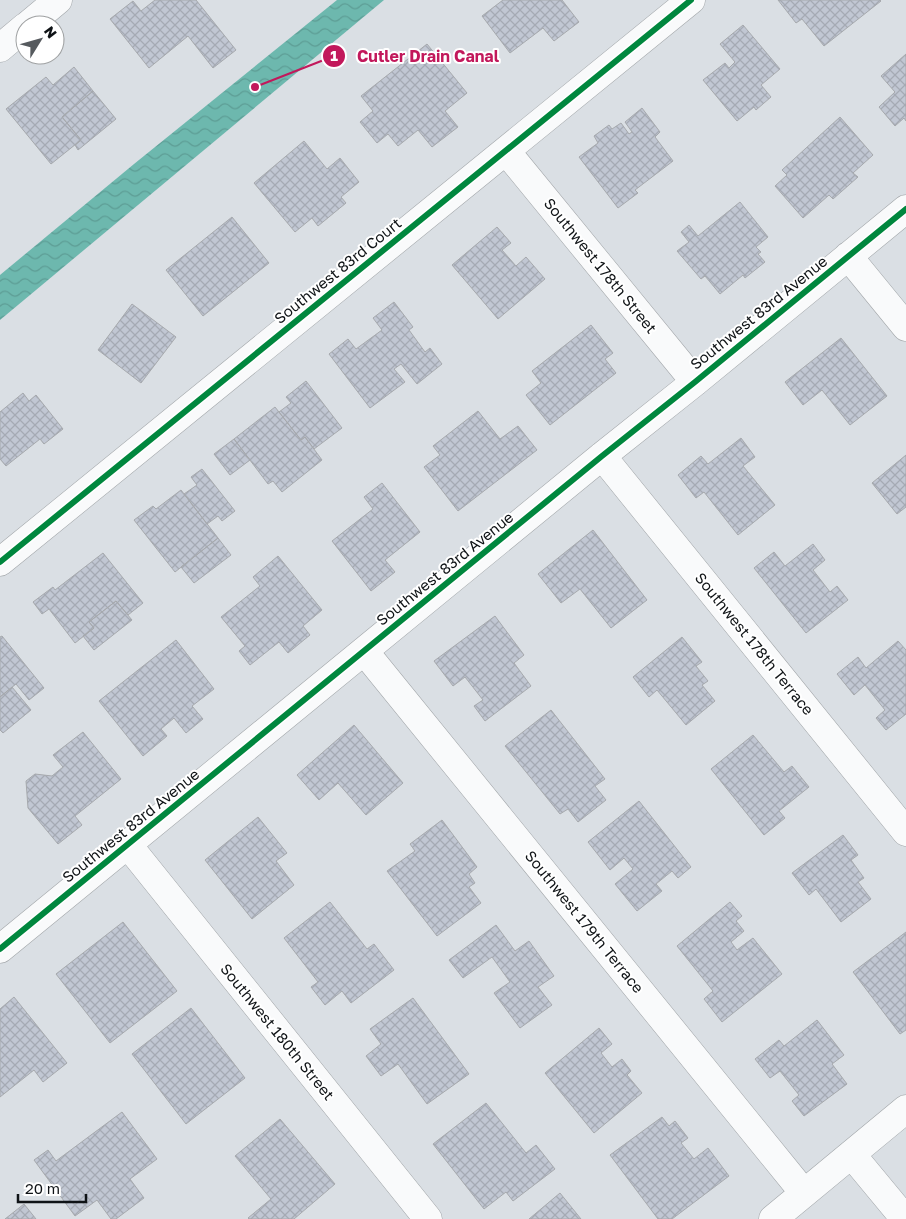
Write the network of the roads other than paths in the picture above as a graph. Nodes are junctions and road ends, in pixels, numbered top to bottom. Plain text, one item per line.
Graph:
1 (58, 0) edge
2 (691, 0) edge
3 (13, 33) edge
4 (506, 151) junction
5 (906, 209) edge
6 (848, 256) junction
7 (906, 327) edge
8 (695, 382) junction
9 (602, 456) junction
10 (0, 562) edge
11 (364, 651) junction
12 (906, 832) edge
13 (128, 845) junction
14 (0, 949) edge
15 (906, 1109) edge
16 (852, 1155) junction
17 (804, 1194) junction
18 (428, 1219) edge
19 (773, 1219) edge
20 (905, 1219) edge

1 - 3 street
2 - 4 street, Southwest 83rd Court
4 - 8 street, Southwest 178th Street
4 - 10 street, Southwest 83rd Court
5 - 6 street, Southwest 83rd Avenue
6 - 7 street
6 - 8 street, Southwest 83rd Avenue
8 - 9 street, Southwest 83rd Avenue
9 - 11 street, Southwest 83rd Avenue
9 - 12 street, Southwest 178th Terrace
11 - 13 street, Southwest 83rd Avenue
11 - 17 street, Southwest 179th Terrace
13 - 14 street, Southwest 83rd Avenue
13 - 18 street, Southwest 180th Street
15 - 16 street
16 - 17 street
16 - 20 street
17 - 19 street

